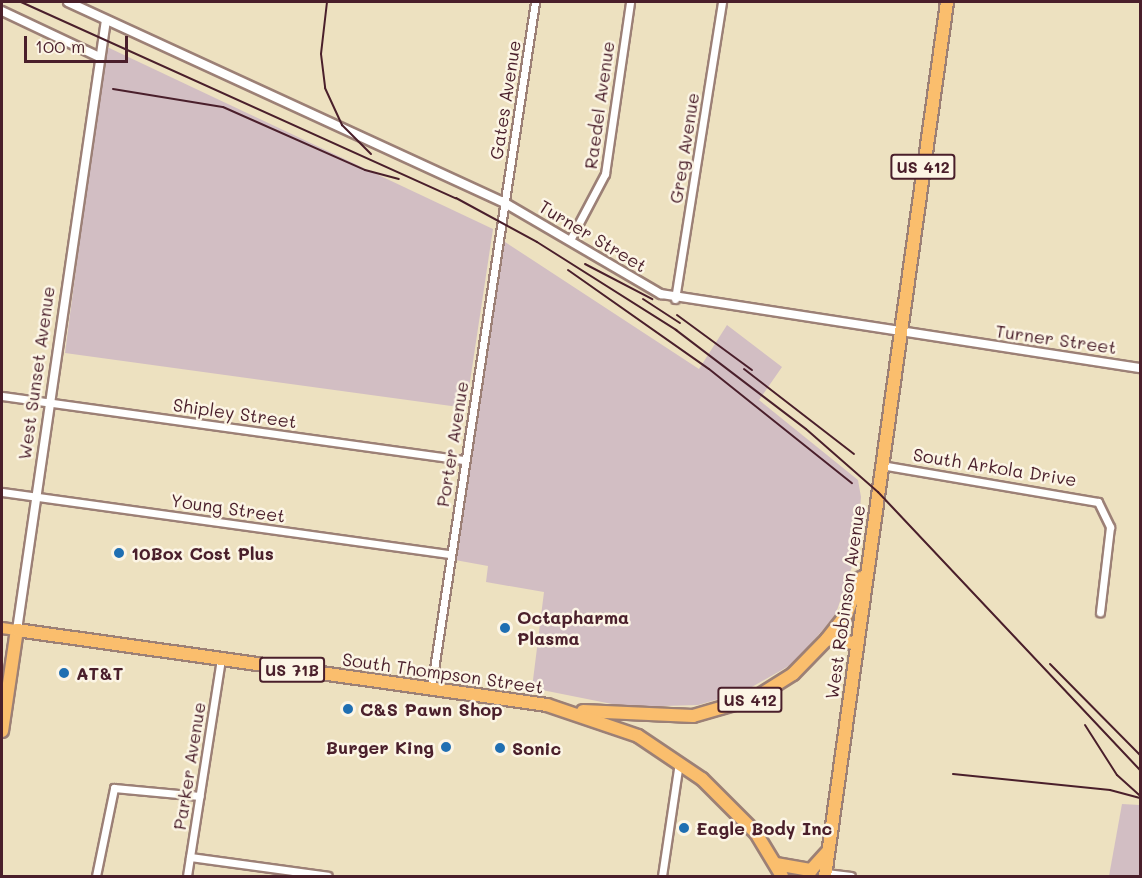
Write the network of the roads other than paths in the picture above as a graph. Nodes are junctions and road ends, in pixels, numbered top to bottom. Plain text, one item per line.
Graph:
1 (68, 2) edge
2 (535, 2) edge
3 (630, 2) edge
4 (722, 2) edge
5 (947, 2) edge
6 (83, 5) edge
7 (2, 11) edge
8 (106, 20) junction
9 (97, 56) junction
10 (505, 202) junction
11 (570, 240) junction
12 (675, 299) junction
13 (900, 333) junction
14 (1140, 368) edge
15 (2, 396) edge
16 (50, 403) junction
17 (464, 460) junction
18 (882, 465) junction
19 (2, 492) edge
20 (36, 497) junction
21 (450, 554) junction
22 (869, 554) junction
23 (1100, 612) dead end
24 (2, 628) edge
25 (17, 630) junction
26 (830, 636) junction
27 (858, 639) junction
28 (2, 659) edge
29 (221, 660) junction
30 (9, 681) junction
31 (430, 689) junction
32 (567, 710) junction
33 (655, 717) junction
34 (2, 731) edge
35 (638, 736) junction
36 (679, 762) junction
37 (200, 796) junction
38 (830, 842) junction
39 (190, 857) junction
40 (776, 864) junction
41 (294, 874) edge
42 (825, 875) edge
43 (96, 876) edge
44 (187, 876) edge
45 (328, 876) edge
46 (662, 876) edge
47 (782, 876) edge
48 (851, 876) edge

1 - 6 street, Turner Street
2 - 10 street, Gates Avenue
3 - 11 street, Raedel Avenue
4 - 12 street, Greg Avenue
5 - 13 highway, US 412
6 - 8 street, Turner Street
7 - 9 street
8 - 9 street, West Sunset Avenue
8 - 10 street, Turner Street
9 - 16 street, West Sunset Avenue
10 - 11 street, Turner Street
10 - 17 street, Porter Avenue
11 - 12 street, Turner Street
12 - 13 street, Turner Street
13 - 14 street, Turner Street
13 - 18 highway, West Robinson Avenue / US 412
15 - 16 street, Shipley Street
16 - 17 street, Shipley Street
16 - 20 street, West Sunset Avenue
17 - 21 street, Porter Avenue
18 - 22 highway, West Robinson Avenue / US 412
18 - 23 street, South Arkola Drive
19 - 20 street, Young Street
20 - 21 street, Young Street
20 - 25 street, West Sunset Avenue
21 - 31 street, Porter Avenue
22 - 26 highway, US 412
22 - 27 highway, West Robinson Avenue / US 412
24 - 25 main road, South Thompson Street / US 71B
25 - 29 highway, South Thompson Street / US 71B
25 - 30 highway, West Sunset Avenue
26 - 27 highway
26 - 33 highway, US 412
27 - 38 highway, West Robinson Avenue
28 - 30 highway
29 - 31 highway, South Thompson Street / US 71B
29 - 37 street, Parker Avenue
30 - 34 highway, West Sunset Avenue
31 - 32 highway, South Thompson Street / US 71B
32 - 33 highway, US 412
32 - 35 highway, South Thompson Street / US 71B
33 - 35 highway
35 - 36 highway, South Thompson Street / US 71B
36 - 40 highway, South Thompson Street / US 71B
36 - 46 street
37 - 39 street, Parker Avenue
37 - 43 street
38 - 40 highway
38 - 42 highway, West Robinson Avenue
39 - 41 street
39 - 44 street, Parker Avenue
40 - 47 highway, South Thompson Street / US 71B
41 - 45 street
42 - 48 street

